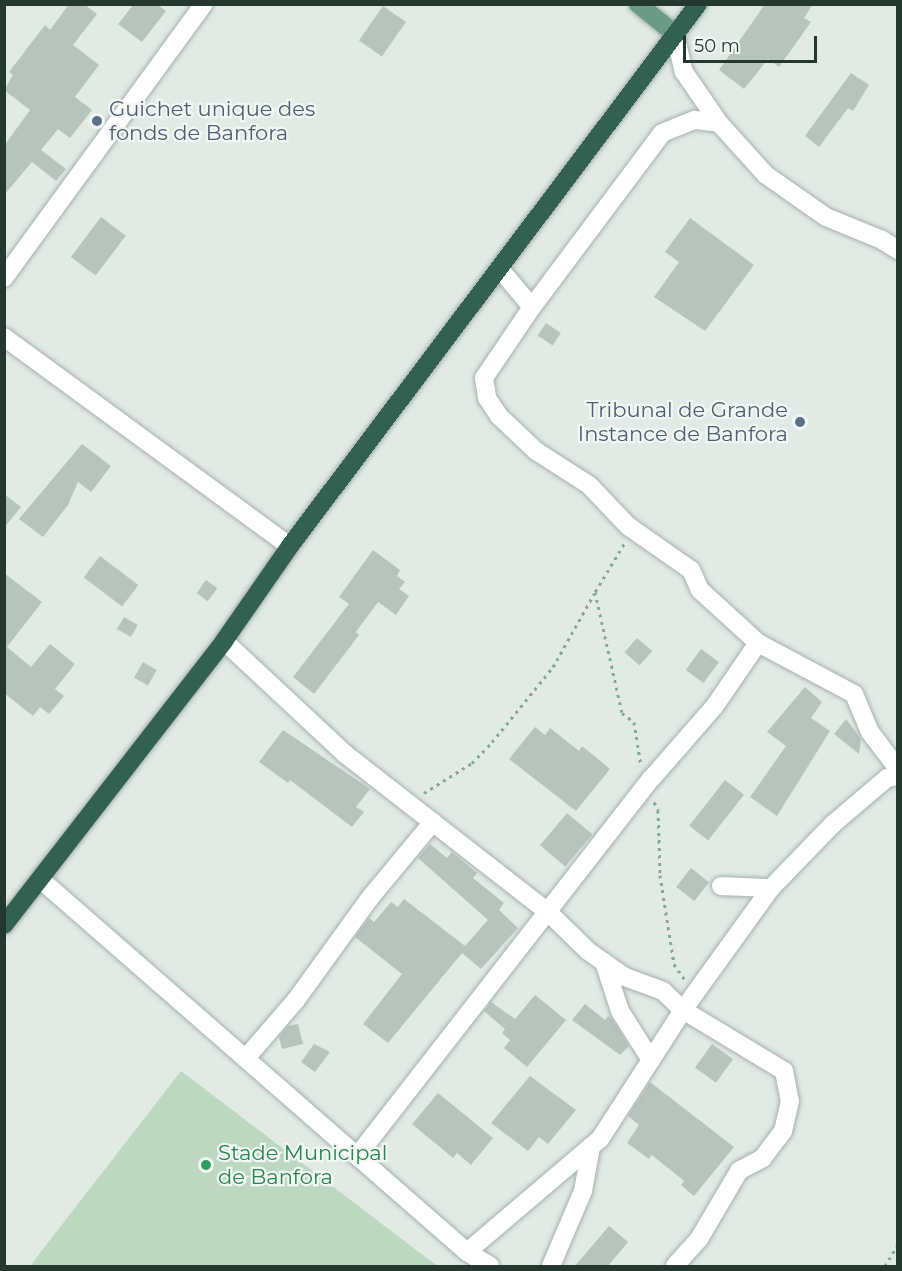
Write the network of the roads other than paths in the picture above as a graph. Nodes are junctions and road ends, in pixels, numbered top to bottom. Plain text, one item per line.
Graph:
1 (638, 4) edge
2 (698, 4) edge
3 (204, 5) edge
4 (675, 34) junction
5 (719, 123) junction
6 (897, 250) edge
7 (499, 268) junction
8 (4, 278) edge
9 (532, 307) junction
10 (4, 337) edge
11 (290, 546) junction
12 (224, 640) junction
13 (758, 643) junction
14 (897, 769) edge
15 (897, 776) edge
16 (433, 822) junction
17 (40, 879) junction
18 (721, 886) dead end
19 (771, 888) junction
20 (547, 911) junction
21 (4, 925) edge
22 (604, 962) junction
23 (682, 1010) junction
24 (246, 1058) junction
25 (651, 1060) junction
26 (591, 1147) junction
27 (358, 1155) junction
28 (467, 1252) junction
29 (489, 1266) edge
30 (551, 1266) edge
31 (675, 1266) edge

1 - 4 main road
2 - 4 highway
3 - 8 street
4 - 5 street
4 - 7 highway
5 - 6 street
5 - 9 street
7 - 9 street
7 - 11 highway
9 - 13 street
10 - 11 street
11 - 12 highway
12 - 16 street
12 - 17 highway
13 - 14 street
13 - 20 street
15 - 19 street
16 - 20 street
16 - 24 street
17 - 21 highway
17 - 24 street
18 - 19 street
19 - 23 street
20 - 22 street
20 - 27 street
22 - 23 street
22 - 25 street
23 - 25 street
23 - 31 street
24 - 27 street
25 - 26 street
26 - 28 street
26 - 30 street
27 - 28 street
28 - 29 street

